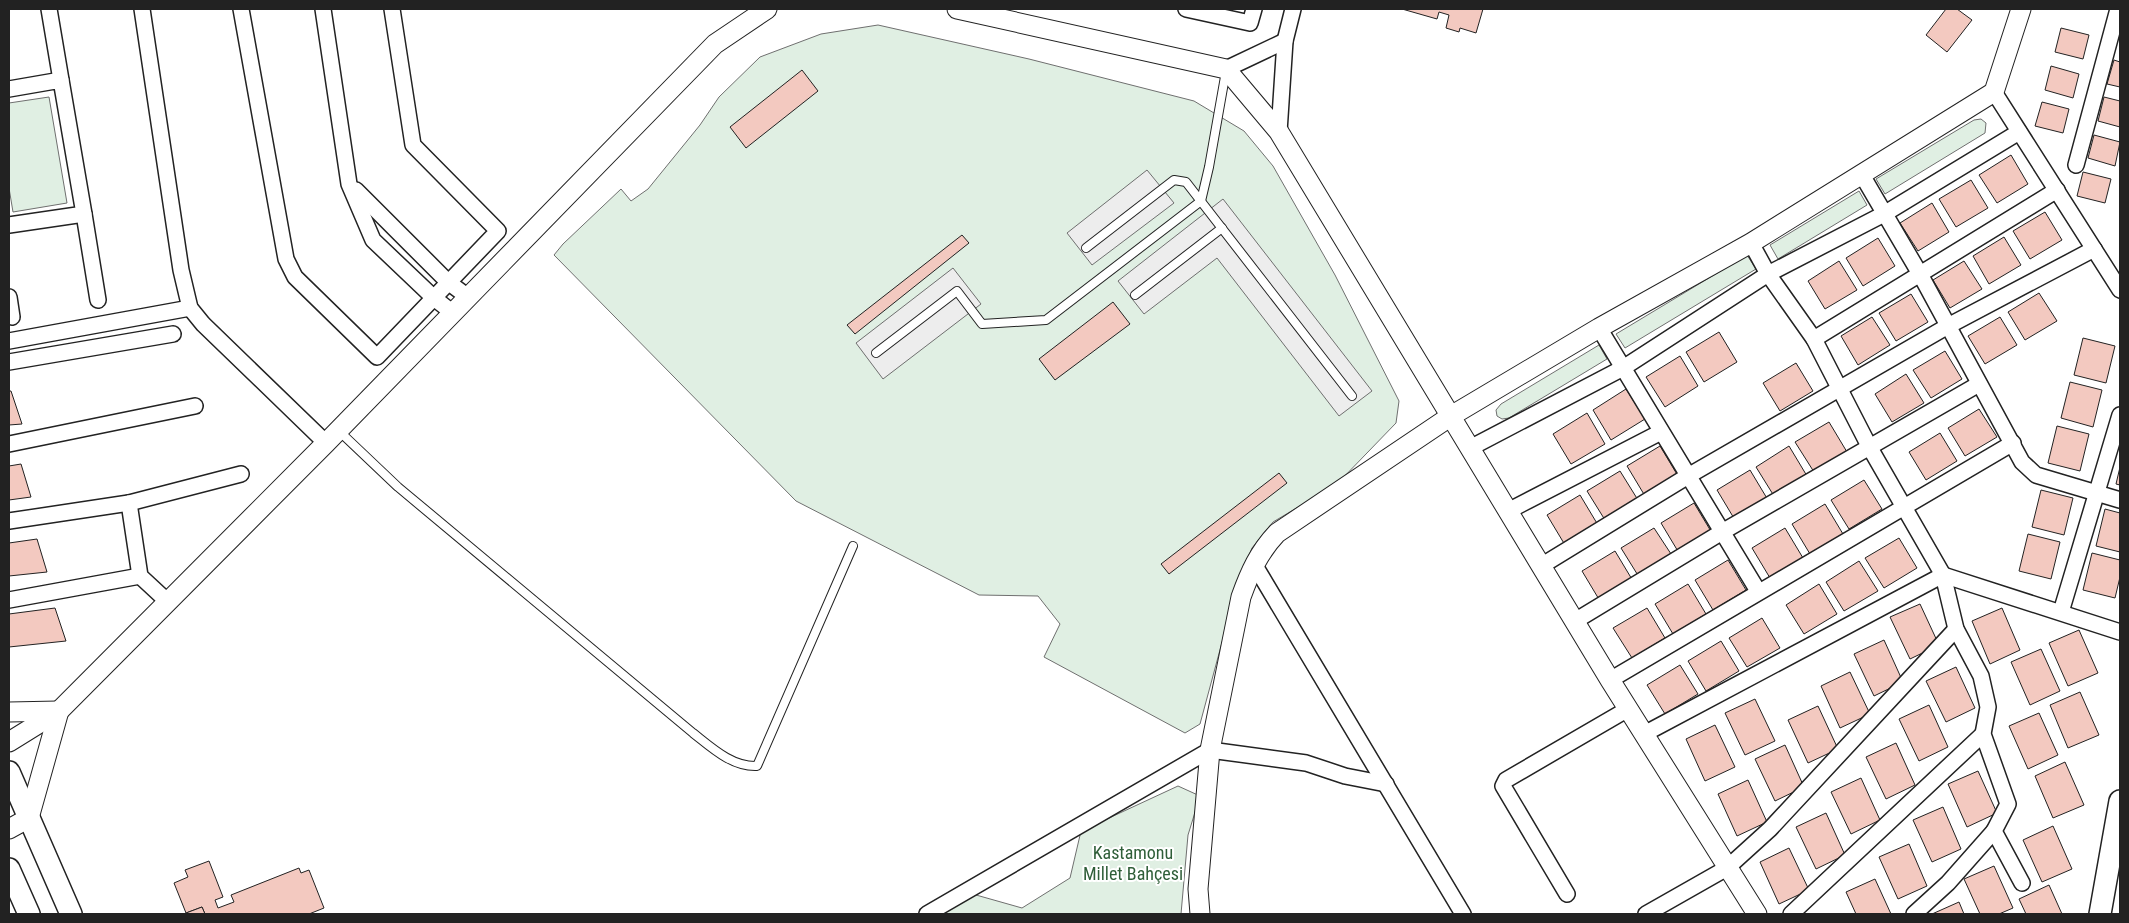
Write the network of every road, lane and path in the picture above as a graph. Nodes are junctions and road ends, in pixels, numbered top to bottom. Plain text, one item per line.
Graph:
1 (49, 9) edge
2 (142, 9) edge
3 (244, 9) edge
4 (323, 9) edge
5 (392, 9) edge
6 (767, 9) edge
7 (957, 9) edge
8 (1188, 9) edge
9 (1254, 9) edge
10 (1293, 9) edge
11 (2021, 9) edge
12 (2118, 9) edge
13 (981, 11) edge
14 (1285, 41) junction
15 (1226, 69) junction
16 (61, 80) junction
17 (9, 89) edge
18 (1994, 92) junction
19 (1279, 132) junction
20 (2019, 132) junction
21 (2076, 165) dead end
22 (1862, 175) junction
23 (350, 184) junction
24 (2057, 190) junction
25 (1201, 201) junction
26 (84, 214) junction
27 (1884, 214) junction
28 (9, 225) edge
29 (1222, 228) junction
30 (1751, 243) junction
31 (413, 247) junction
32 (1086, 248) dead end
33 (2094, 249) junction
34 (398, 264) junction
35 (1768, 274) junction
36 (1920, 274) junction
37 (448, 282) junction
38 (2120, 290) edge
39 (1135, 295) dead end
40 (468, 297) junction
41 (9, 298) edge
42 (434, 298) junction
43 (98, 300) dead end
44 (190, 308) junction
45 (452, 313) junction
46 (12, 317) dead end
47 (1948, 326) junction
48 (1599, 328) junction
49 (173, 334) dead end
50 (1814, 339) junction
51 (9, 341) edge
52 (876, 354) dead end
53 (9, 362) edge
54 (1623, 368) junction
55 (1979, 384) junction
56 (1841, 389) junction
57 (1352, 396) dead end
58 (195, 406) dead end
59 (2120, 415) edge
60 (1450, 416) junction
61 (1661, 432) junction
62 (332, 436) junction
63 (2013, 443) junction
64 (9, 444) edge
65 (1470, 448) junction
66 (1870, 448) junction
67 (241, 474) dead end
68 (1688, 476) junction
69 (2097, 493) junction
70 (2120, 500) edge
71 (130, 503) junction
72 (1904, 506) junction
73 (1508, 511) junction
74 (9, 521) edge
75 (1722, 532) junction
76 (853, 546) dead end
77 (1254, 564) junction
78 (1541, 566) junction
79 (1943, 575) junction
80 (140, 576) junction
81 (1758, 591) junction
82 (9, 600) edge
83 (168, 602) junction
84 (2061, 612) junction
85 (1575, 621) junction
86 (1956, 629) junction
87 (2120, 632) edge
88 (1610, 680) junction
89 (1628, 709) junction
90 (59, 711) junction
91 (9, 712) edge
92 (1644, 734) junction
93 (1983, 734) junction
94 (9, 742) edge
95 (1210, 750) junction
96 (9, 772) edge
97 (1386, 784) junction
98 (2120, 800) edge
99 (29, 818) junction
100 (9, 829) edge
101 (1994, 831) junction
102 (1726, 868) junction
103 (9, 869) edge
104 (2022, 883) dead end
105 (1567, 894) dead end
106 (29, 914) edge
107 (72, 914) edge
108 (927, 914) edge
109 (1200, 914) edge
110 (1464, 914) edge
111 (1646, 914) edge
112 (1757, 914) edge
113 (1791, 914) edge
114 (1914, 914) edge
115 (2100, 914) edge

1 - 16 street
2 - 44 street
3 - 42 street
4 - 23 street
5 - 37 street
6 - 40 street
7 - 13 street
8 - 9 street
10 - 14 street
11 - 18 street
12 - 21 street
13 - 15 street
14 - 15 street
14 - 19 street
15 - 19 street
15 - 25 lane
16 - 17 street
16 - 26 street
18 - 20 street
18 - 22 street
19 - 60 street
20 - 24 street
20 - 27 street
22 - 27 street
22 - 30 street
23 - 31 street
23 - 34 street
24 - 33 street
24 - 36 street
25 - 29 lane
25 - 32 lane
25 - 52 lane
26 - 28 street
26 - 43 street
27 - 35 street
27 - 36 street
29 - 39 lane
29 - 57 lane
30 - 35 street
30 - 48 street
31 - 34 street
31 - 37 street
33 - 38 street
33 - 47 street
34 - 42 street
35 - 50 street
35 - 54 street
36 - 47 street
36 - 50 street
37 - 40 street
37 - 42 street
40 - 45 street
41 - 46 street
42 - 45 street
44 - 51 street
44 - 62 street
45 - 62 street
47 - 55 street
47 - 56 street
48 - 54 street
48 - 60 street
49 - 53 street
50 - 56 street
54 - 61 street
54 - 65 street
55 - 63 street
55 - 66 street
56 - 66 street
56 - 68 street
58 - 64 street
59 - 69 street
60 - 65 street
60 - 77 street
61 - 68 street
61 - 73 street
62 - 76 lane
62 - 83 street
63 - 69 street
63 - 72 street
65 - 73 street
66 - 72 street
66 - 75 street
67 - 71 street
68 - 75 street
68 - 78 street
69 - 70 street
69 - 84 street
71 - 74 street
71 - 80 street
72 - 79 street
72 - 81 street
73 - 78 street
75 - 81 street
75 - 85 street
77 - 95 street
77 - 97 street
78 - 85 street
79 - 84 street
79 - 86 street
79 - 92 street
80 - 82 street
80 - 83 street
81 - 88 street
83 - 90 street
84 - 87 street
85 - 88 street
86 - 93 street
86 - 102 street
88 - 89 street
89 - 92 street
89 - 105 street
90 - 91 street
90 - 94 street
90 - 99 street
92 - 102 street
93 - 101 street
93 - 113 street
95 - 97 street
95 - 108 street
95 - 109 street
96 - 99 main road
97 - 110 street
98 - 115 main road
99 - 100 street
99 - 107 main road
101 - 104 street
101 - 114 street
102 - 111 street
102 - 112 street
103 - 106 main road

